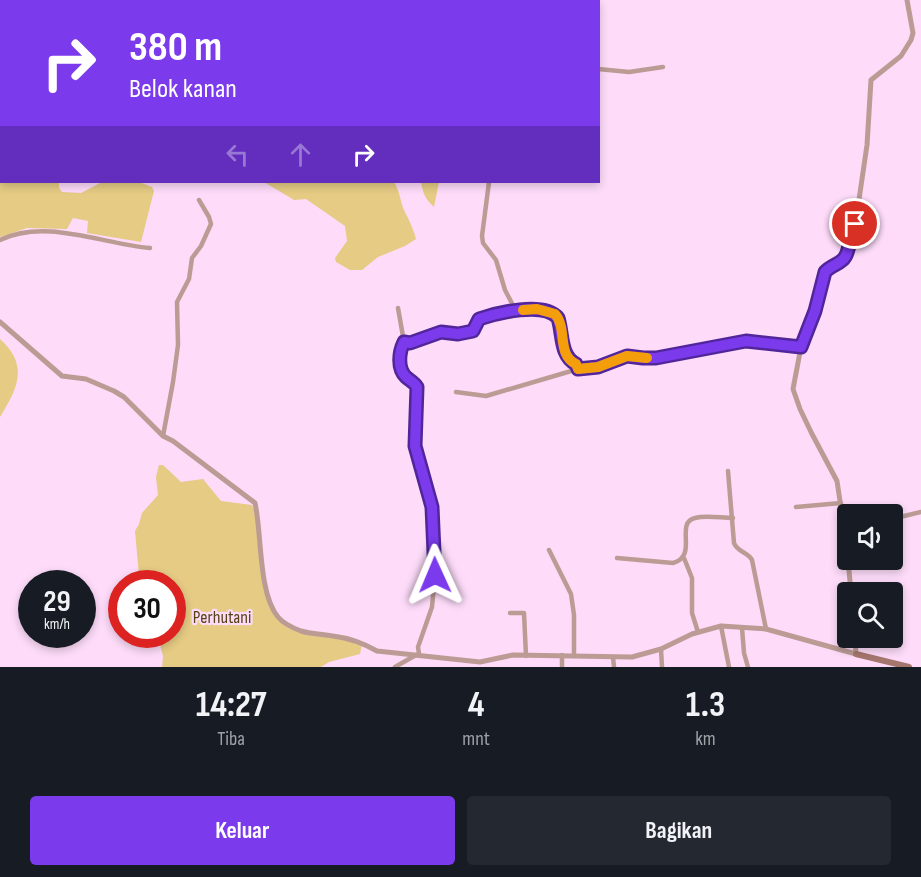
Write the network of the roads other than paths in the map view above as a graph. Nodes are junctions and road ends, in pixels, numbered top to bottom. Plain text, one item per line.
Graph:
1 (907, 0) edge
2 (663, 67) dead end
3 (600, 69) edge
4 (489, 183) edge
5 (199, 200) dead end
6 (0, 240) edge
7 (150, 248) dead end
8 (398, 308) dead end
9 (516, 311) junction
10 (0, 322) edge
11 (404, 342) junction
12 (801, 347) junction
13 (578, 369) junction
14 (456, 392) dead end
15 (163, 436) junction
16 (728, 471) dead end
17 (841, 503) joint
18 (796, 507) dead end
19 (921, 512) edge
20 (903, 516) edge
21 (733, 518) junction
22 (549, 550) dead end
23 (617, 558) dead end
24 (684, 558) junction
25 (510, 613) dead end
26 (721, 626) junction
27 (742, 628) junction
28 (766, 629) junction
29 (698, 632) junction
30 (856, 648) edge
31 (661, 649) junction
32 (418, 654) junction
33 (856, 654) junction
34 (526, 656) junction
35 (562, 656) junction
36 (574, 656) junction
37 (613, 657) junction
38 (394, 667) edge
39 (562, 667) edge
40 (614, 667) edge
41 (662, 667) edge
42 (729, 667) edge
43 (748, 667) edge
44 (909, 667) edge

1 - 12 street
2 - 3 street
4 - 9 street
5 - 15 street
6 - 7 street
8 - 11 street
9 - 11 street
9 - 13 street
10 - 15 street
11 - 32 street
12 - 13 street
12 - 17 street
13 - 14 street
15 - 32 street
16 - 21 street
17 - 18 street
19 - 20 street
21 - 24 street
21 - 28 street
22 - 36 street
23 - 24 street
24 - 29 street
25 - 34 street
26 - 27 street
26 - 29 street
26 - 42 street
27 - 28 street
27 - 43 street
28 - 33 street
29 - 31 street
30 - 33 street
31 - 37 street
31 - 41 street
32 - 34 street
32 - 38 street
33 - 44 main road
34 - 35 street
35 - 36 street
35 - 39 street
36 - 37 street
37 - 40 street

